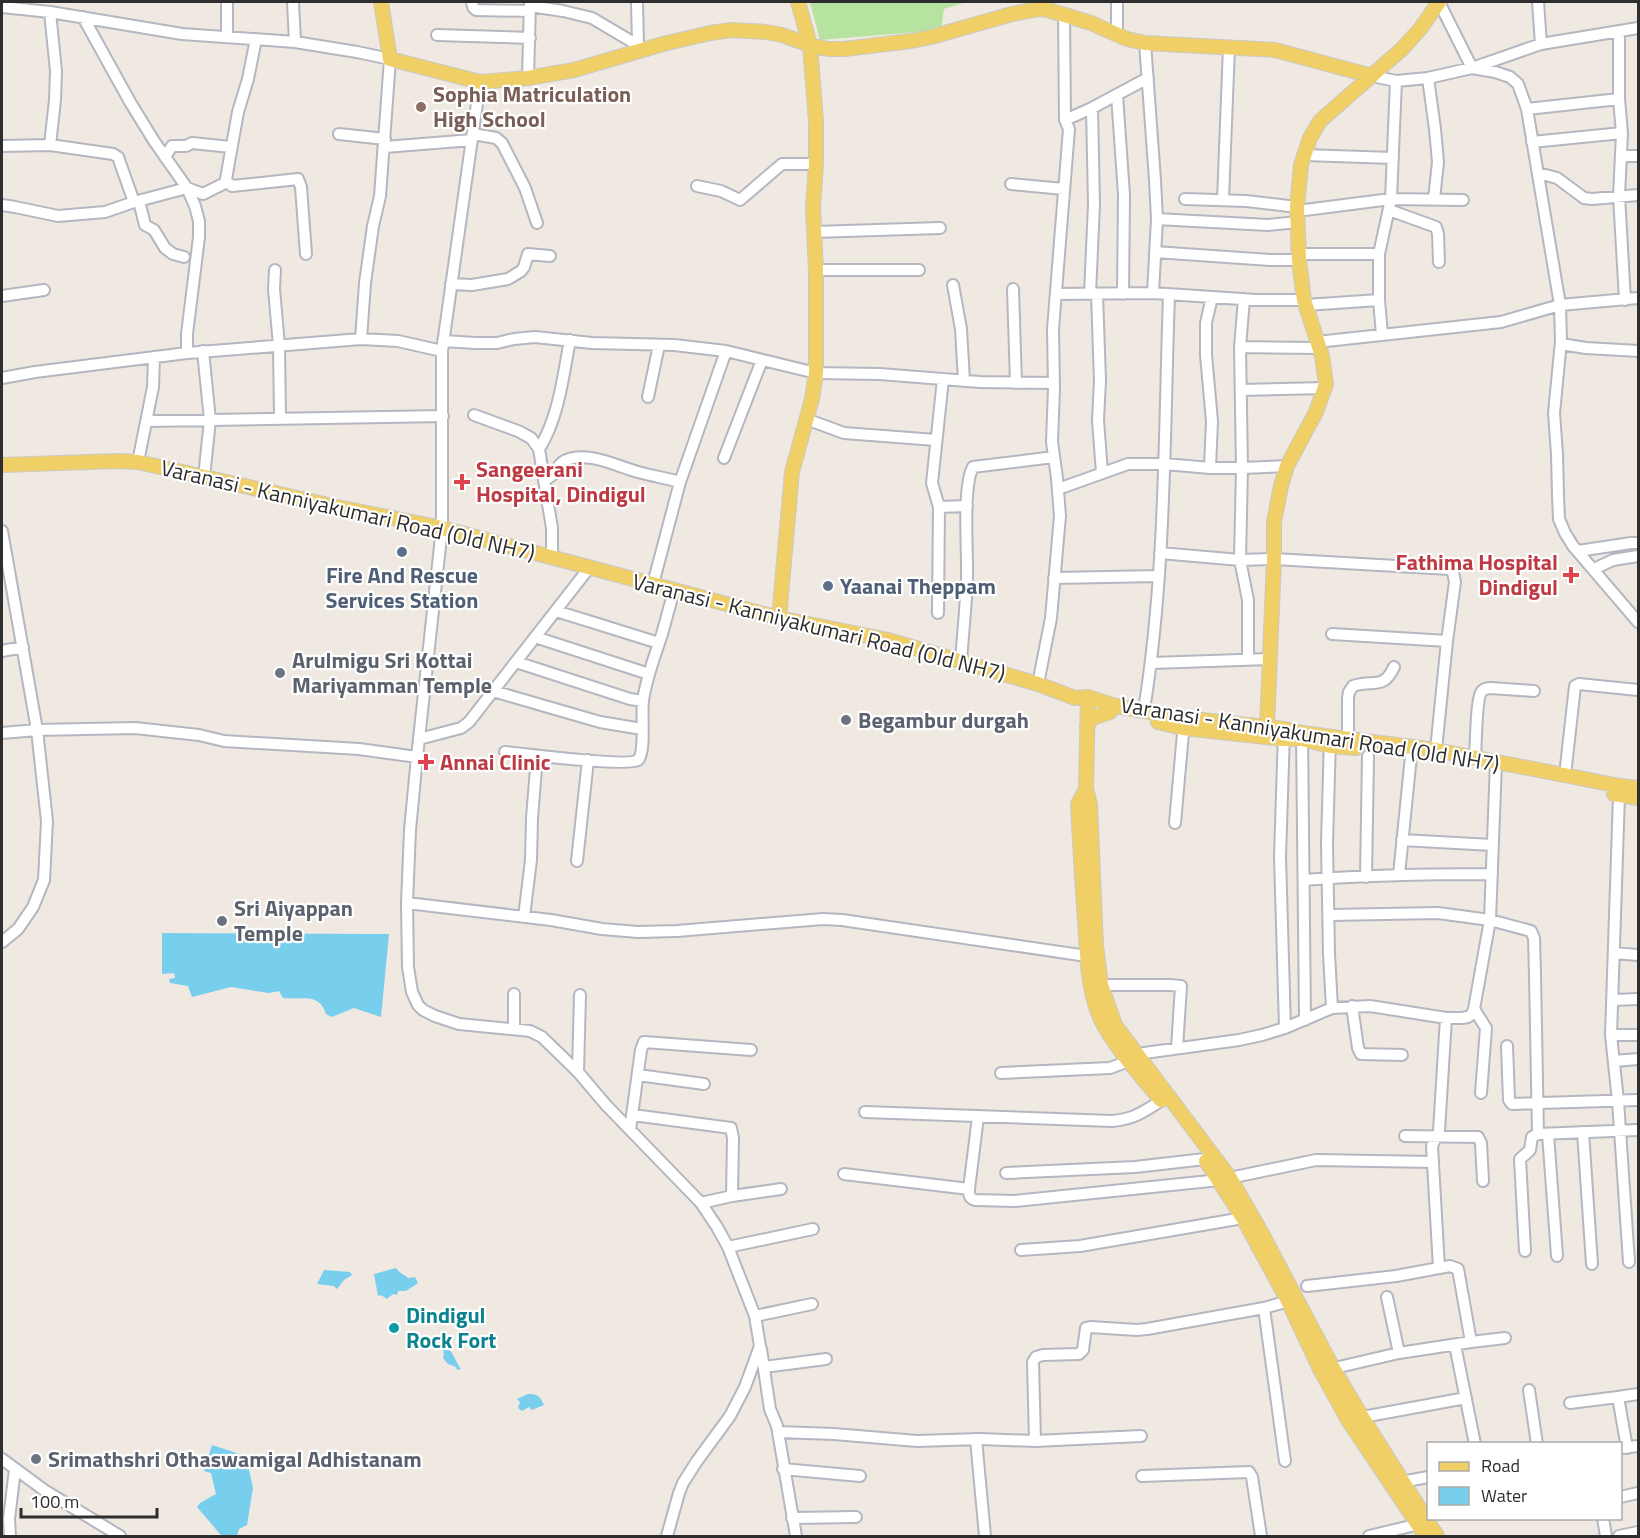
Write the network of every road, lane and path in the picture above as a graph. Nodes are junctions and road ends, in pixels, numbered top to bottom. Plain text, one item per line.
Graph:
1 (227, 2) edge
2 (293, 2) edge
3 (381, 2) edge
4 (472, 2) edge
5 (637, 2) edge
6 (798, 2) edge
7 (1117, 2) edge
8 (1439, 2) edge
9 (1538, 2) edge
10 (530, 6) edge
11 (2, 7) edge
12 (51, 12) junction
13 (1064, 14) junction
14 (83, 17) junction
15 (1638, 28) edge
16 (1619, 31) junction
17 (1117, 34) junction
18 (437, 35) dead end
19 (227, 37) junction
20 (530, 38) junction
21 (256, 39) junction
22 (295, 42) junction
23 (1145, 43) junction
24 (1541, 44) junction
25 (810, 45) junction
26 (642, 47) junction
27 (1229, 47) junction
28 (390, 59) junction
29 (1472, 68) junction
30 (1372, 76) junction
31 (528, 78) junction
32 (1148, 78) junction
33 (1428, 78) junction
34 (1396, 81) junction
35 (480, 82) junction
36 (1117, 95) junction
37 (1619, 99) junction
38 (1092, 108) junction
39 (1527, 109) junction
40 (1065, 120) junction
41 (339, 134) dead end
42 (1622, 134) junction
43 (472, 137) junction
44 (1532, 142) junction
45 (385, 143) junction
46 (50, 145) junction
47 (2, 146) edge
48 (231, 147) junction
49 (1304, 154) junction
50 (1621, 156) junction
51 (1638, 156) edge
52 (165, 157) junction
53 (1393, 158) junction
54 (816, 164) junction
55 (1538, 173) junction
56 (227, 182) junction
57 (1011, 184) dead end
58 (697, 186) dead end
59 (187, 188) junction
60 (1064, 189) junction
61 (1638, 195) edge
62 (1619, 196) junction
63 (1185, 199) dead end
64 (1434, 199) junction
65 (1223, 200) junction
66 (1463, 200) dead end
67 (136, 201) junction
68 (1390, 204) junction
69 (2, 206) edge
70 (1297, 213) junction
71 (1156, 219) junction
72 (537, 223) dead end
73 (940, 228) dead end
74 (814, 232) junction
75 (1155, 252) junction
76 (306, 254) dead end
77 (1379, 254) junction
78 (550, 256) dead end
79 (184, 257) dead end
80 (1299, 257) junction
81 (1439, 262) dead end
82 (275, 270) dead end
83 (816, 270) junction
84 (919, 270) dead end
85 (451, 284) junction
86 (953, 285) dead end
87 (1013, 289) dead end
88 (44, 290) dead end
89 (1153, 293) junction
90 (1056, 294) junction
91 (1094, 294) junction
92 (1123, 294) junction
93 (1169, 295) junction
94 (2, 296) edge
95 (1212, 297) junction
96 (1638, 298) edge
97 (1244, 299) junction
98 (1379, 300) junction
99 (1625, 300) junction
100 (1305, 302) junction
101 (1560, 305) junction
102 (1382, 335) junction
103 (361, 339) junction
104 (570, 340) junction
105 (659, 345) junction
106 (1318, 345) junction
107 (1561, 345) junction
108 (279, 346) junction
109 (443, 346) junction
110 (1240, 346) junction
111 (203, 351) junction
112 (726, 351) junction
113 (1638, 351) edge
114 (187, 352) junction
115 (154, 358) junction
116 (762, 360) junction
117 (816, 373) junction
118 (2, 378) edge
119 (943, 379) junction
120 (964, 381) junction
121 (1016, 383) junction
122 (1054, 383) junction
123 (1324, 388) junction
124 (1241, 390) junction
125 (648, 397) dead end
126 (474, 415) dead end
127 (443, 416) junction
128 (280, 419) junction
129 (806, 419) junction
130 (210, 420) junction
131 (147, 421) junction
132 (936, 440) junction
133 (539, 449) junction
134 (1054, 457) junction
135 (724, 458) dead end
136 (138, 462) junction
137 (1164, 464) junction
138 (2, 465) edge
139 (1287, 466) junction
140 (1210, 468) junction
141 (1242, 468) junction
142 (1102, 473) junction
143 (204, 477) junction
144 (544, 480) junction
145 (680, 482) junction
146 (1058, 489) junction
147 (967, 506) junction
148 (939, 507) junction
149 (442, 528) junction
150 (2, 531) edge
151 (1638, 543) edge
152 (1578, 551) junction
153 (1160, 553) junction
154 (1638, 556) edge
155 (552, 557) junction
156 (1274, 559) junction
157 (1240, 560) junction
158 (590, 568) junction
159 (1594, 569) junction
160 (1158, 576) junction
161 (1054, 578) junction
162 (652, 584) junction
163 (674, 590) junction
164 (556, 611) junction
165 (938, 614) dead end
166 (779, 618) junction
167 (1638, 621) edge
168 (1332, 634) dead end
169 (535, 637) junction
170 (1447, 641) junction
171 (659, 643) junction
172 (22, 647) junction
173 (2, 651) edge
174 (1248, 659) junction
175 (1269, 659) junction
176 (961, 661) junction
177 (516, 662) junction
178 (1152, 663) junction
179 (1394, 667) dead end
180 (649, 674) junction
181 (1038, 684) junction
182 (1638, 690) edge
183 (493, 691) junction
184 (1534, 691) dead end
185 (643, 701) junction
186 (1084, 701) junction
187 (1144, 710) junction
188 (1110, 712) junction
189 (1184, 723) junction
190 (1087, 726) junction
191 (1267, 727) junction
192 (642, 729) junction
193 (37, 730) junction
194 (2, 733) edge
195 (1284, 734) junction
196 (1302, 736) junction
197 (419, 739) junction
198 (1348, 739) junction
199 (1330, 741) junction
200 (1412, 750) junction
201 (1436, 750) junction
202 (505, 752) dead end
203 (537, 756) junction
204 (1368, 756) dead end
205 (417, 757) junction
206 (1475, 757) junction
207 (588, 760) junction
208 (1496, 766) junction
209 (1565, 775) junction
210 (1638, 788) edge
211 (1086, 789) junction
212 (1619, 795) junction
213 (1638, 798) edge
214 (1175, 823) dead end
215 (1402, 840) junction
216 (1492, 845) junction
217 (577, 861) dead end
218 (1492, 874) junction
219 (1399, 875) junction
220 (1366, 877) junction
221 (1328, 878) junction
222 (1304, 880) junction
223 (407, 903) junction
224 (1330, 915) junction
225 (524, 917) junction
226 (1490, 920) junction
227 (2, 942) edge
228 (1614, 953) junction
229 (1638, 954) edge
230 (1087, 956) junction
231 (1101, 985) junction
232 (514, 994) dead end
233 (580, 995) dead end
234 (1638, 999) edge
235 (1613, 1000) junction
236 (1352, 1006) junction
237 (1332, 1008) junction
238 (1474, 1009) junction
239 (1446, 1018) junction
240 (1305, 1020) junction
241 (1285, 1028) junction
242 (514, 1029) junction
243 (1611, 1035) junction
244 (1638, 1035) edge
245 (1507, 1046) dead end
246 (1177, 1047) junction
247 (751, 1050) dead end
248 (1402, 1055) dead end
249 (1133, 1058) junction
250 (1638, 1059) edge
251 (1614, 1061) junction
252 (578, 1072) junction
253 (1001, 1073) dead end
254 (638, 1075) junction
255 (704, 1084) dead end
256 (1481, 1093) dead end
257 (1638, 1100) edge
258 (1161, 1101) junction
259 (1618, 1101) junction
260 (1538, 1104) junction
261 (865, 1112) dead end
262 (633, 1115) junction
263 (978, 1117) junction
264 (630, 1130) junction
265 (1638, 1130) edge
266 (1620, 1131) junction
267 (1583, 1132) junction
268 (1543, 1134) junction
269 (1405, 1136) dead end
270 (1436, 1138) junction
271 (1205, 1159) junction
272 (1433, 1162) junction
273 (1006, 1173) dead end
274 (844, 1174) dead end
275 (1225, 1179) junction
276 (1483, 1181) dead end
277 (781, 1188) dead end
278 (969, 1189) junction
279 (732, 1196) junction
280 (701, 1203) junction
281 (1243, 1218) junction
282 (813, 1229) dead end
283 (728, 1247) junction
284 (1021, 1250) dead end
285 (1525, 1251) dead end
286 (1557, 1256) dead end
287 (1629, 1262) dead end
288 (1592, 1264) dead end
289 (1439, 1268) junction
290 (1307, 1286) dead end
291 (1388, 1297) dead end
292 (1292, 1300) junction
293 (812, 1304) dead end
294 (1264, 1308) junction
295 (755, 1316) junction
296 (1505, 1338) dead end
297 (1471, 1342) junction
298 (1455, 1345) junction
299 (760, 1346) junction
300 (1399, 1353) junction
301 (826, 1359) dead end
302 (764, 1367) junction
303 (1327, 1370) junction
304 (1529, 1390) dead end
305 (1638, 1394) edge
306 (1618, 1397) junction
307 (1466, 1398) junction
308 (1570, 1403) dead end
309 (1355, 1418) junction
310 (778, 1432) junction
311 (1140, 1436) dead end
312 (975, 1439) junction
313 (1035, 1441) junction
314 (1475, 1442) edge
315 (1537, 1442) edge
316 (1629, 1448) edge
317 (2, 1459) edge
318 (1285, 1461) dead end
319 (15, 1469) junction
320 (783, 1469) junction
321 (860, 1476) dead end
322 (1142, 1476) dead end
323 (1427, 1476) edge
324 (1397, 1483) junction
325 (1638, 1494) edge
326 (1622, 1497) edge
327 (856, 1517) dead end
328 (792, 1518) junction
329 (1603, 1520) edge
330 (1424, 1527) edge
331 (1638, 1532) edge
332 (10, 1536) edge
333 (120, 1536) edge
334 (667, 1536) edge
335 (796, 1536) edge
336 (985, 1536) edge
337 (1261, 1536) edge
338 (1369, 1536) edge
339 (1437, 1536) edge
340 (1606, 1536) edge
341 (1619, 1536) edge

1 - 19 street
2 - 22 street
3 - 28 main road
4 - 10 street
5 - 26 street
6 - 25 main road
7 - 17 street
8 - 29 street
8 - 30 main road
9 - 24 street
10 - 20 street
10 - 26 street
11 - 12 street
12 - 14 street
12 - 46 street
13 - 17 main road
13 - 25 main road
13 - 40 street
14 - 19 street
14 - 52 street
15 - 16 street
16 - 24 street
16 - 37 street
17 - 23 main road
18 - 20 street
19 - 21 street
20 - 31 street
21 - 22 street
21 - 48 street
22 - 28 street
23 - 27 main road
23 - 32 street
24 - 29 street
25 - 26 main road
25 - 54 main road
26 - 31 main road
27 - 30 main road
27 - 65 street
28 - 35 main road
28 - 45 street
29 - 33 street
29 - 39 street
30 - 34 street
30 - 49 main road
31 - 35 main road
32 - 36 street
32 - 71 street
33 - 34 street
33 - 64 street
34 - 53 street
35 - 43 street
36 - 38 street
36 - 92 street
37 - 39 street
37 - 42 street
38 - 40 street
38 - 91 street
39 - 44 street
40 - 60 street
41 - 45 street
42 - 44 street
42 - 50 street
43 - 45 street
43 - 72 street
43 - 85 street
44 - 55 street
45 - 103 street
46 - 47 street
46 - 67 street
48 - 52 street
48 - 56 street
49 - 53 street
49 - 70 main road
50 - 51 street
50 - 62 street
52 - 59 street
53 - 68 street
54 - 58 street
54 - 74 main road
55 - 62 street
55 - 101 street
56 - 59 street
56 - 76 street
57 - 60 street
59 - 67 street
59 - 114 street
60 - 90 street
61 - 62 street
62 - 99 street
63 - 65 street
64 - 66 street
64 - 68 street
65 - 70 street
67 - 69 street
67 - 79 street
68 - 70 street
68 - 77 street
68 - 81 street
70 - 71 street
70 - 80 main road
71 - 75 street
73 - 74 street
74 - 83 main road
75 - 80 street
75 - 89 street
77 - 80 street
77 - 98 street
78 - 85 street
80 - 100 main road
82 - 108 street
83 - 84 street
83 - 117 main road
85 - 109 street
86 - 120 street
87 - 121 street
88 - 94 street
89 - 92 street
89 - 93 street
90 - 91 street
90 - 122 street
91 - 92 street
91 - 142 street
93 - 95 street
93 - 137 street
95 - 97 street
95 - 140 street
96 - 99 street
97 - 100 street
97 - 110 street
98 - 100 street
98 - 102 street
99 - 101 street
100 - 106 main road
101 - 102 street
101 - 107 street
102 - 106 street
103 - 108 street
103 - 109 street
104 - 105 street
104 - 109 street
104 - 133 street
105 - 112 street
105 - 125 street
106 - 110 street
106 - 123 main road
107 - 113 street
107 - 152 street
108 - 111 street
108 - 128 street
109 - 127 street
110 - 124 street
111 - 114 street
111 - 130 street
112 - 116 street
112 - 145 street
114 - 115 street
115 - 118 street
115 - 131 street
116 - 117 street
116 - 135 street
117 - 119 street
117 - 129 main road
119 - 120 street
119 - 132 street
120 - 121 street
121 - 122 street
122 - 134 street
123 - 124 street
123 - 139 main road
124 - 141 street
126 - 133 street
127 - 128 street
127 - 149 street
128 - 130 street
129 - 132 street
129 - 166 main road
130 - 131 street
130 - 143 street
131 - 136 street
132 - 148 street
133 - 144 street
134 - 146 street
134 - 147 street
136 - 138 main road, Varanasi - Kanniyakumari Road (Old NH7)
136 - 143 main road, Varanasi - Kanniyakumari Road (Old NH7)
137 - 140 street
137 - 142 street
137 - 153 street
139 - 141 street
139 - 156 main road
140 - 141 street
141 - 157 street
142 - 146 street
143 - 149 main road, Varanasi - Kanniyakumari Road (Old NH7)
144 - 145 street
144 - 155 street
145 - 162 street
146 - 161 street
147 - 148 street
147 - 176 street
148 - 165 street
149 - 155 main road, Varanasi - Kanniyakumari Road (Old NH7)
149 - 197 street
150 - 172 street
151 - 152 street
152 - 159 street
153 - 157 street
153 - 160 street
154 - 159 street
155 - 158 main road, Varanasi - Kanniyakumari Road (Old NH7)
156 - 157 street
156 - 170 street
156 - 175 main road
157 - 174 street
158 - 162 main road, Varanasi - Kanniyakumari Road (Old NH7)
158 - 164 street
159 - 167 street
160 - 161 street
160 - 178 street
161 - 181 street
162 - 163 main road, Varanasi - Kanniyakumari Road (Old NH7)
163 - 166 main road, Varanasi - Kanniyakumari Road (Old NH7)
163 - 171 street
164 - 169 street
164 - 171 street
166 - 176 main road, Varanasi - Kanniyakumari Road (Old NH7)
168 - 170 street
169 - 177 street
169 - 180 street
170 - 201 street
171 - 180 street
172 - 173 street
172 - 193 street
174 - 175 street
174 - 178 street
175 - 191 main road
176 - 181 main road, Varanasi - Kanniyakumari Road (Old NH7)
177 - 183 street
177 - 185 street
178 - 187 street
179 - 198 street
180 - 185 street
181 - 186 main road, Varanasi - Kanniyakumari Road (Old NH7)
182 - 209 street
183 - 192 street
183 - 197 street
184 - 206 street
185 - 192 street
186 - 187 main road, Varanasi - Kanniyakumari Road (Old NH7)
186 - 188 main road
186 - 190 main road
187 - 189 main road, Varanasi - Kanniyakumari Road (Old NH7)
188 - 189 main road
188 - 190 main road
189 - 191 main road, Varanasi - Kanniyakumari Road (Old NH7)
189 - 195 main road
189 - 214 street
190 - 211 main road
191 - 195 main road, Varanasi - Kanniyakumari Road (Old NH7)
192 - 207 street
193 - 194 street
193 - 205 street
193 - 227 street
195 - 196 main road, Varanasi - Kanniyakumari Road (Old NH7)
195 - 241 street
196 - 199 main road, Varanasi - Kanniyakumari Road (Old NH7)
196 - 222 street
197 - 205 street
198 - 199 main road, Varanasi - Kanniyakumari Road (Old NH7)
198 - 200 main road, Varanasi - Kanniyakumari Road (Old NH7)
199 - 200 main road
199 - 221 street
200 - 201 main road, Varanasi - Kanniyakumari Road (Old NH7)
200 - 208 main road
200 - 215 street
201 - 206 main road, Varanasi - Kanniyakumari Road (Old NH7)
202 - 203 street
203 - 207 street
203 - 225 street
204 - 220 street
205 - 223 street
206 - 208 main road, Varanasi - Kanniyakumari Road (Old NH7)
207 - 217 street
208 - 209 main road, Varanasi - Kanniyakumari Road (Old NH7)
208 - 212 main road
208 - 216 street
209 - 210 main road, Varanasi - Kanniyakumari Road (Old NH7)
211 - 230 main road
211 - 231 main road
212 - 213 main road
212 - 228 street
215 - 216 street
215 - 219 street
216 - 218 street
218 - 219 street
218 - 226 street
219 - 220 street
220 - 221 street
221 - 222 street
221 - 224 street
222 - 240 street
223 - 225 street
223 - 242 street
224 - 226 street
224 - 237 street
225 - 230 street
226 - 238 street
226 - 260 street
228 - 229 street
228 - 235 street
230 - 249 main road
231 - 246 street
231 - 249 main road
232 - 242 street
233 - 252 street
234 - 235 street
235 - 243 street
236 - 237 street
236 - 239 street
236 - 248 street
237 - 240 street
238 - 239 street
238 - 256 street
239 - 270 street
240 - 241 street
241 - 246 street
242 - 252 street
243 - 244 street
243 - 251 street
245 - 260 street
246 - 249 street
247 - 254 street
249 - 253 street
249 - 258 main road
249 - 275 main road
250 - 251 street
251 - 259 street
252 - 264 street
254 - 255 street
254 - 262 street
257 - 259 street
258 - 263 street
258 - 271 main road
259 - 260 street
259 - 266 street
260 - 268 street
261 - 263 street
262 - 264 street
262 - 279 street
263 - 278 street
264 - 280 street
265 - 266 street
266 - 267 street
266 - 287 street
267 - 268 street
267 - 288 street
268 - 285 street
268 - 286 street
269 - 270 street
270 - 272 street
270 - 276 street
271 - 273 street
271 - 275 main road
272 - 275 street
272 - 289 street
274 - 278 street
275 - 278 street
275 - 281 main road
275 - 292 main road
277 - 279 street
279 - 280 street
280 - 283 street
281 - 284 street
281 - 292 main road
282 - 283 street
283 - 295 street
289 - 290 street
289 - 297 street
291 - 300 street
292 - 294 street
292 - 303 main road
293 - 295 street
294 - 313 street
294 - 318 street
295 - 299 street
296 - 297 street
297 - 298 street
298 - 300 street
298 - 307 street
299 - 302 street
299 - 334 street
300 - 303 street
301 - 302 street
302 - 310 street
303 - 309 main road
304 - 315 street
305 - 306 street
306 - 308 street
306 - 316 street
307 - 309 street
307 - 314 street
309 - 324 main road
310 - 312 street
310 - 320 street
311 - 313 street
312 - 313 street
312 - 336 street
317 - 319 street
319 - 332 street
319 - 333 street
320 - 321 street
320 - 328 street
322 - 337 street
323 - 324 street
324 - 330 main road
325 - 326 street
327 - 328 street
328 - 335 street
329 - 340 street
330 - 338 street
330 - 339 main road
331 - 341 street

